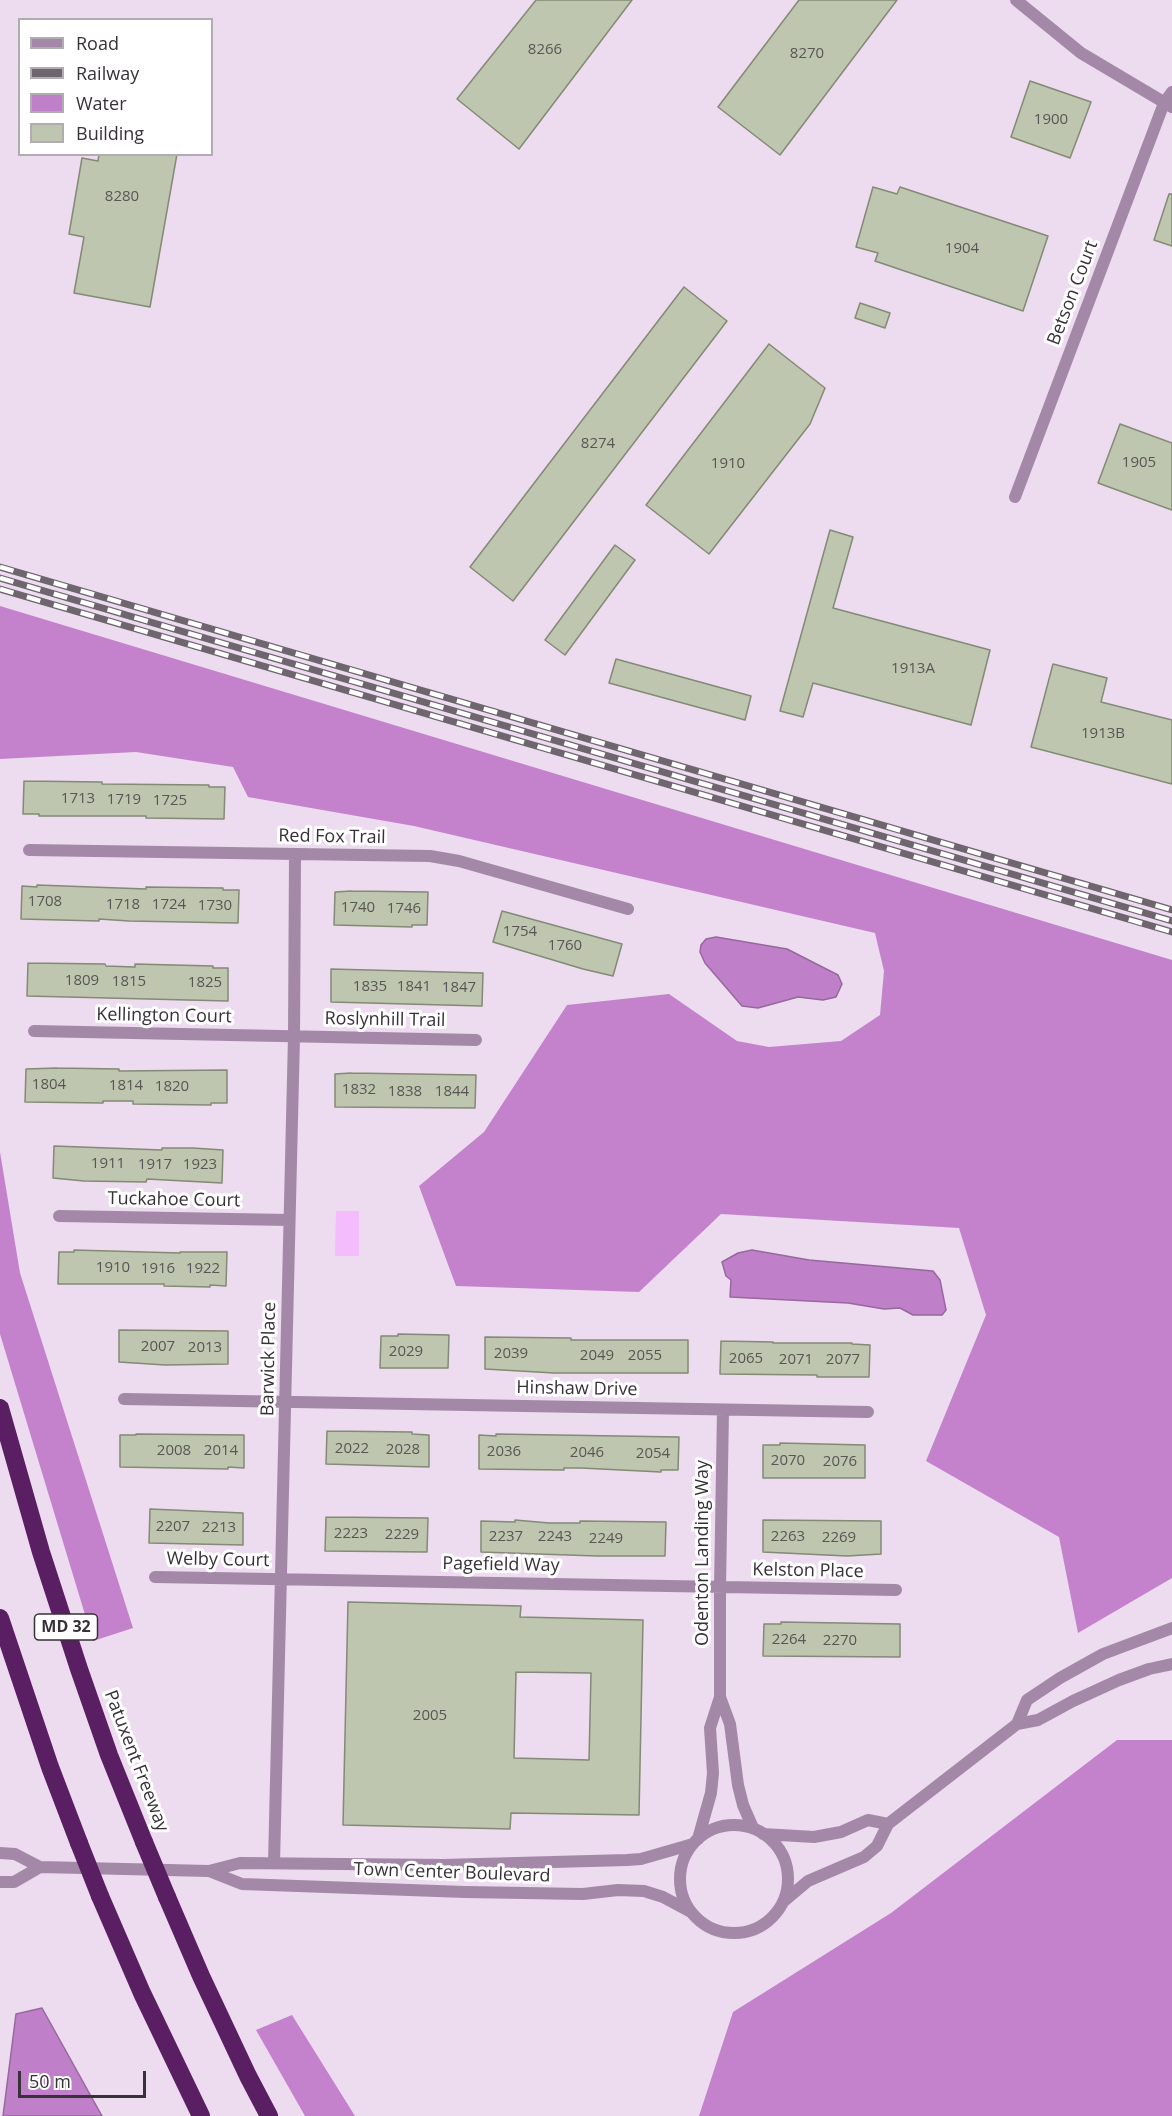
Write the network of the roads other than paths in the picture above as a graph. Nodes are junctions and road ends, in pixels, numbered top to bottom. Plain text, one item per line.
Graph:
1 (1016, 0) edge
2 (1172, 92) edge
3 (1168, 105) edge
4 (1015, 496) dead end
5 (28, 850) dead end
6 (295, 855) junction
7 (628, 909) dead end
8 (34, 1031) dead end
9 (294, 1036) junction
10 (476, 1040) dead end
11 (59, 1216) dead end
12 (289, 1220) junction
13 (124, 1399) dead end
14 (286, 1402) junction
15 (0, 1408) edge
16 (723, 1410) junction
17 (868, 1412) dead end
18 (155, 1577) dead end
19 (281, 1578) junction
20 (720, 1588) junction
21 (896, 1590) dead end
22 (0, 1618) edge
23 (1167, 1629) edge
24 (1172, 1664) edge
25 (720, 1697) junction
26 (1017, 1724) junction
27 (888, 1824) junction
28 (758, 1831) junction
29 (696, 1842) junction
30 (0, 1853) edge
31 (274, 1863) junction
32 (39, 1867) junction
33 (209, 1871) junction
34 (0, 1882) edge
35 (783, 1902) junction
36 (691, 1912) junction
37 (201, 2116) edge
38 (269, 2116) edge

1 - 3 street
2 - 3 street, Betson Court
3 - 4 street, Betson Court
5 - 6 street, Red Fox Trail
6 - 7 street, Red Fox Trail
6 - 9 street, Barwick Place
8 - 9 street, Kellington Court
9 - 10 street, Roslynhill Trail
9 - 12 street, Barwick Place
11 - 12 street, Tuckahoe Court
12 - 14 street, Barwick Place
13 - 14 street, Hinshaw Drive
14 - 16 street, Hinshaw Drive
14 - 19 street, Barwick Place
15 - 38 highway, Patuxent Freeway / MD 32, bridge
16 - 17 street, Hinshaw Drive
16 - 20 street, Odenton Landing Way
18 - 19 street, Welby Court
19 - 20 street, Pagefield Way
19 - 31 street, Barwick Place
20 - 21 street, Kelston Place
20 - 25 street, Odenton Landing Way
22 - 37 highway, MD 32, bridge
23 - 26 street, Town Center Boulevard
24 - 26 street, Town Center Boulevard
25 - 28 street, Odenton Landing Way
25 - 29 street, Odenton Landing Way
26 - 27 street, Town Center Boulevard
27 - 28 street, Town Center Boulevard
27 - 35 street, Town Center Boulevard
28 - 29 street, Town Center Boulevard
28 - 35 street
29 - 31 street, Town Center Boulevard
29 - 36 street
30 - 32 street, Town Center Boulevard
31 - 33 street, Town Center Boulevard
32 - 33 street, Town Center Boulevard
32 - 34 street
33 - 36 street, Town Center Boulevard
35 - 36 street, Town Center Boulevard

